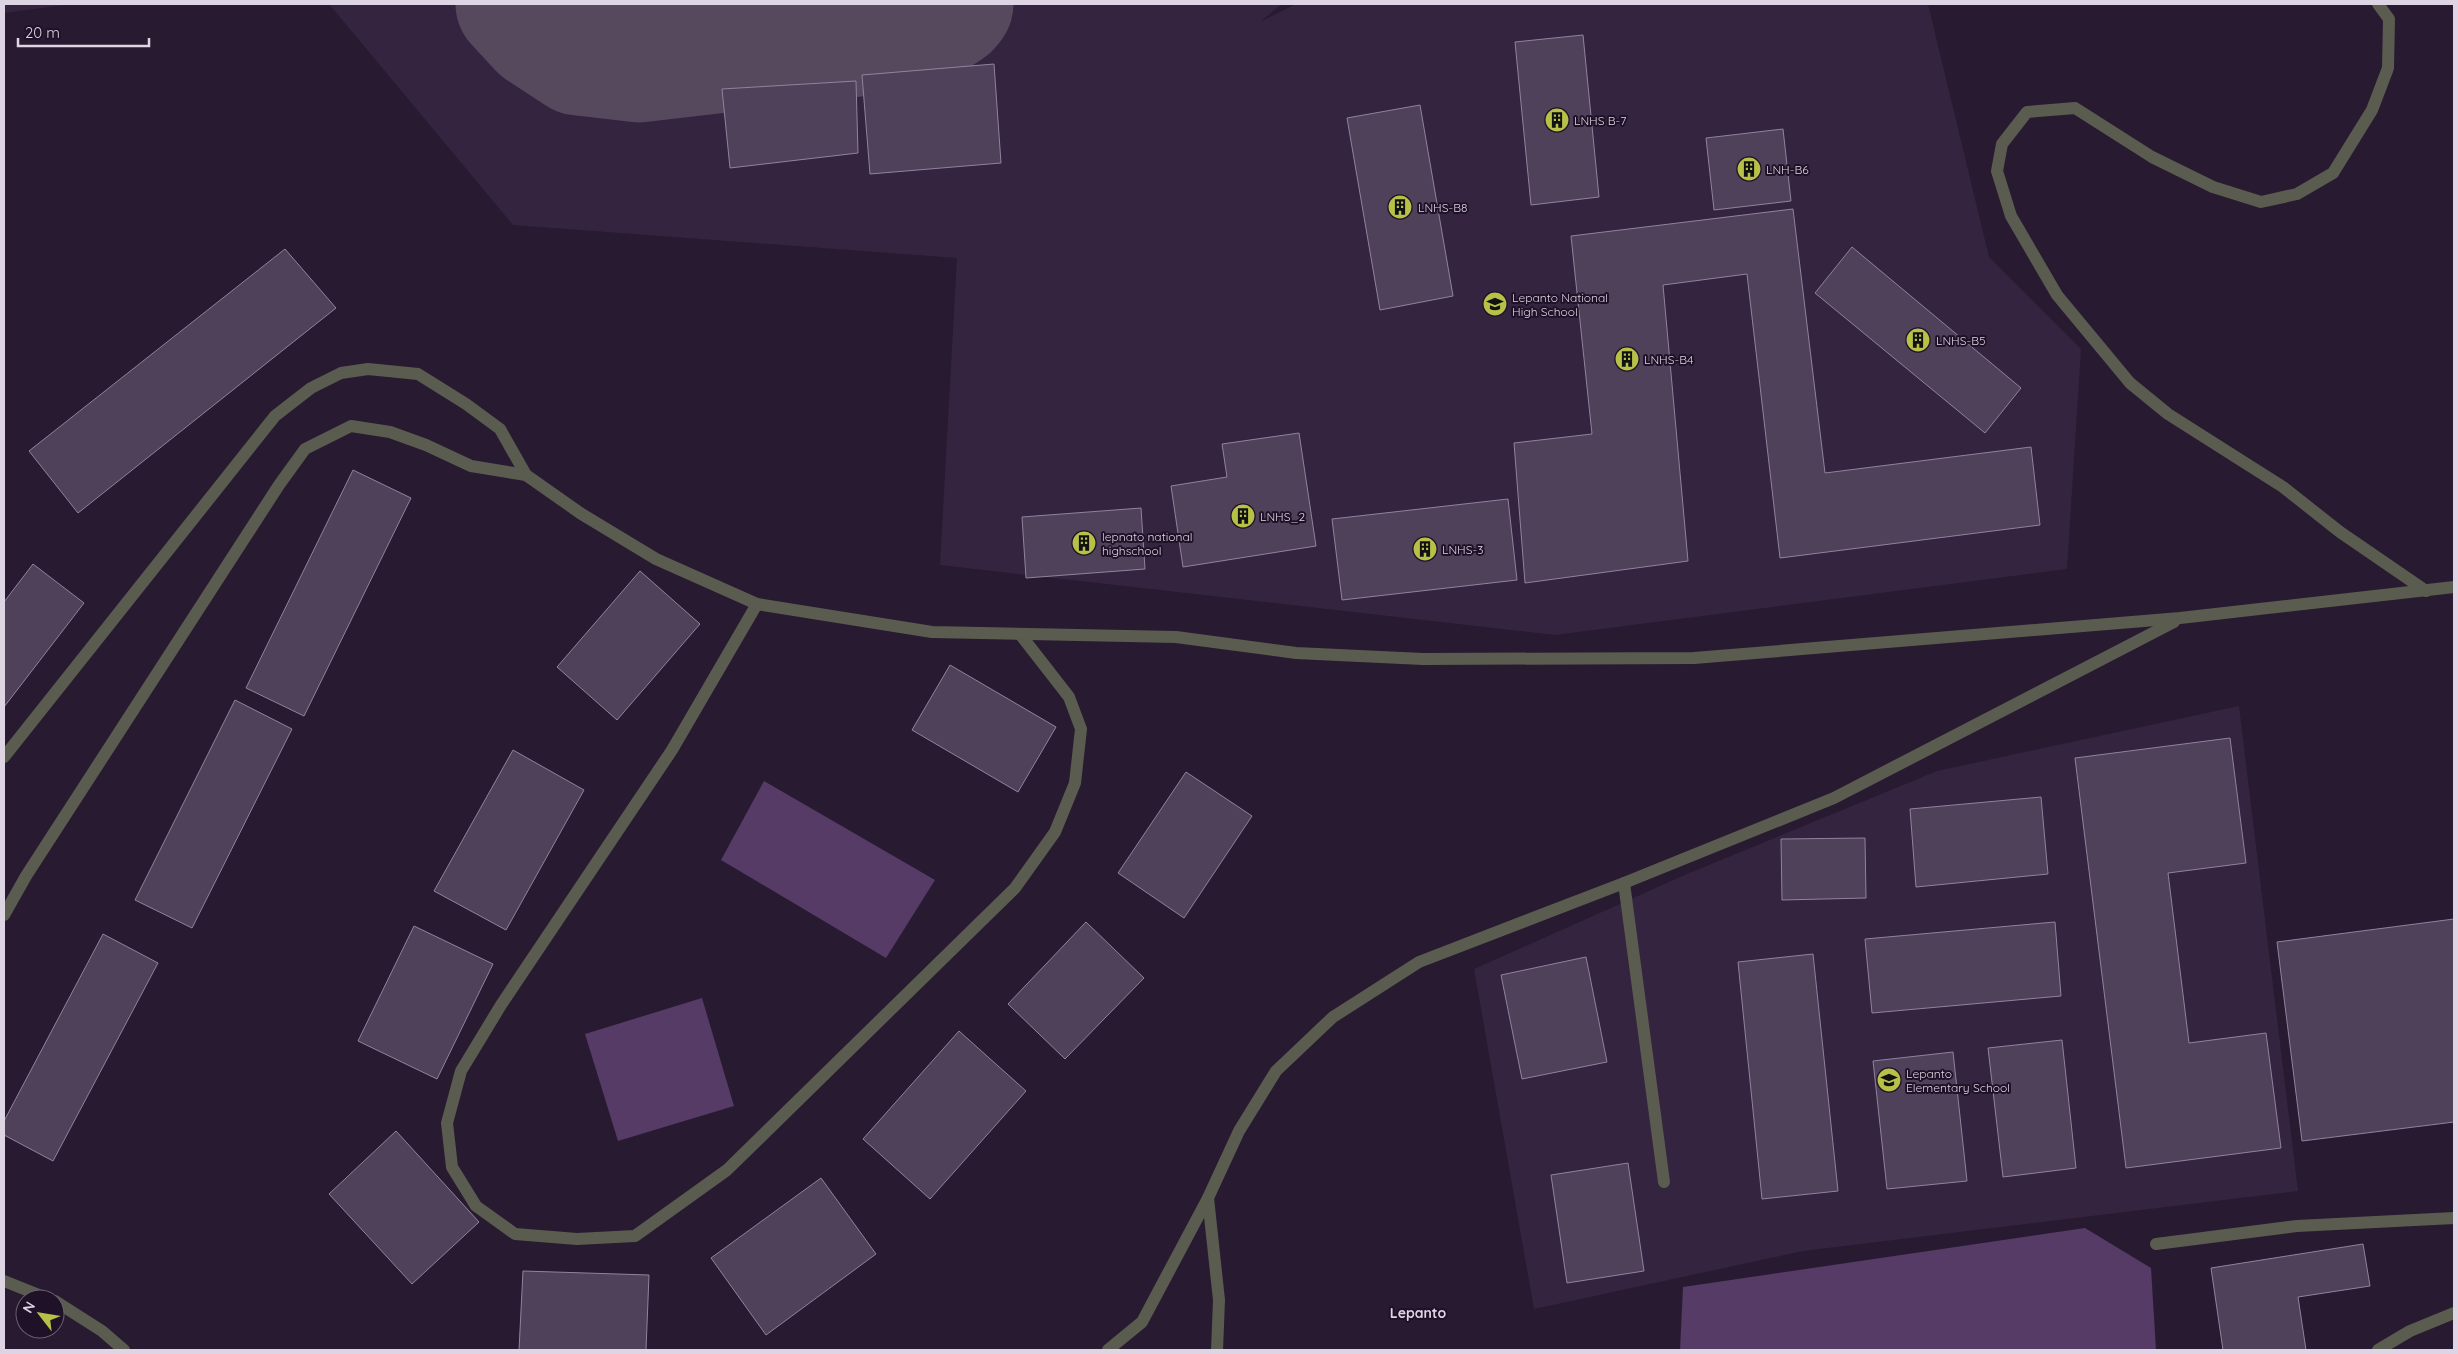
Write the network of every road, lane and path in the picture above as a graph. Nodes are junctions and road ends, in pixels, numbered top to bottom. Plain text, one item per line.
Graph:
1 (2378, 4) edge
2 (526, 475) junction
3 (2454, 587) edge
4 (2426, 591) junction
5 (757, 604) junction
6 (2180, 618) junction
7 (1020, 634) junction
8 (4, 757) edge
9 (1624, 883) junction
10 (4, 915) edge
11 (1664, 1182) dead end
12 (1208, 1198) junction
13 (2454, 1218) edge
14 (2156, 1244) dead end
15 (4, 1281) edge
16 (24, 1289) edge
17 (65, 1308) edge
18 (2454, 1313) edge
19 (124, 1350) edge
20 (1108, 1350) edge
21 (1217, 1350) edge
22 (2378, 1350) edge

1 - 4 street
2 - 5 street
2 - 8 street
2 - 10 street
3 - 4 street
4 - 6 street
5 - 7 street
5 - 7 street
6 - 7 street
6 - 9 street
9 - 11 street
9 - 12 street
12 - 20 street
12 - 21 street
13 - 14 street
15 - 16 street
17 - 19 street
18 - 22 street

